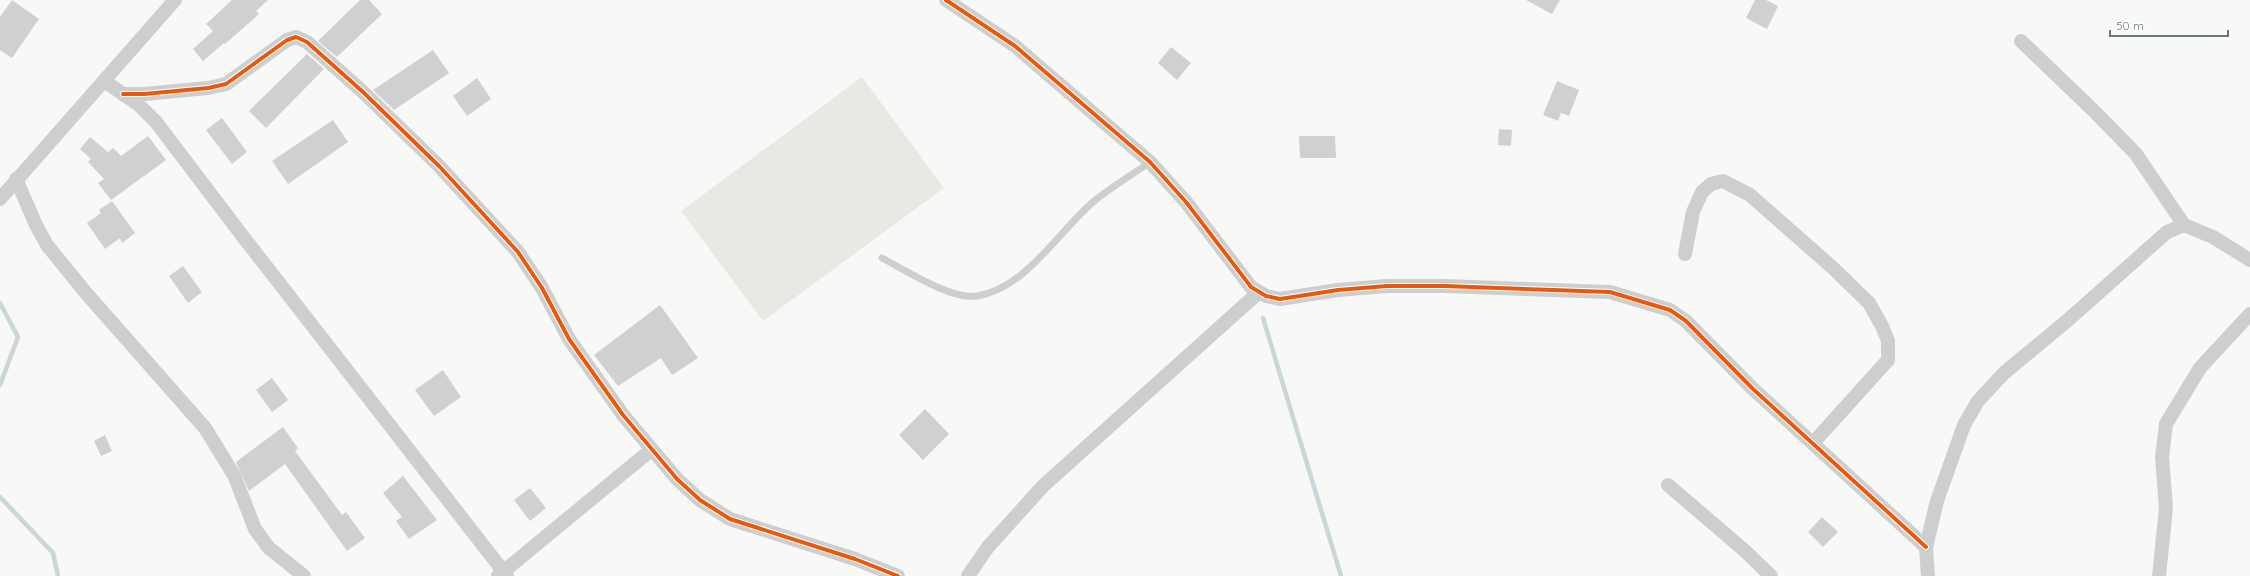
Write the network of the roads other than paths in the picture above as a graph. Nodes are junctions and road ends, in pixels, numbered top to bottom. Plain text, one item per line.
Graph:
1 (175, 0) edge
2 (946, 0) edge
3 (2021, 41) dead end
4 (104, 81) junction
5 (123, 94) junction
6 (1150, 162) junction
7 (16, 179) junction
8 (0, 199) edge
9 (2184, 225) junction
10 (1685, 254) dead end
11 (882, 258) dead end
12 (2250, 260) edge
13 (1258, 293) junction
14 (2250, 314) edge
15 (1813, 443) junction
16 (651, 450) junction
17 (1668, 485) dead end
18 (1926, 547) junction
19 (503, 574) edge
20 (304, 576) edge
21 (898, 576) edge
22 (968, 576) edge
23 (1771, 576) edge
24 (1928, 576) edge
25 (2159, 576) edge

1 - 4 street
2 - 6 street
3 - 9 street
4 - 5 street
4 - 7 street
5 - 16 street
5 - 19 street
6 - 11 lane
6 - 13 street
7 - 8 street
7 - 20 street
9 - 12 street
9 - 18 street
10 - 15 street
13 - 15 street
13 - 22 street
14 - 25 street
15 - 18 street
16 - 19 street
16 - 21 street
17 - 23 street
18 - 24 street

